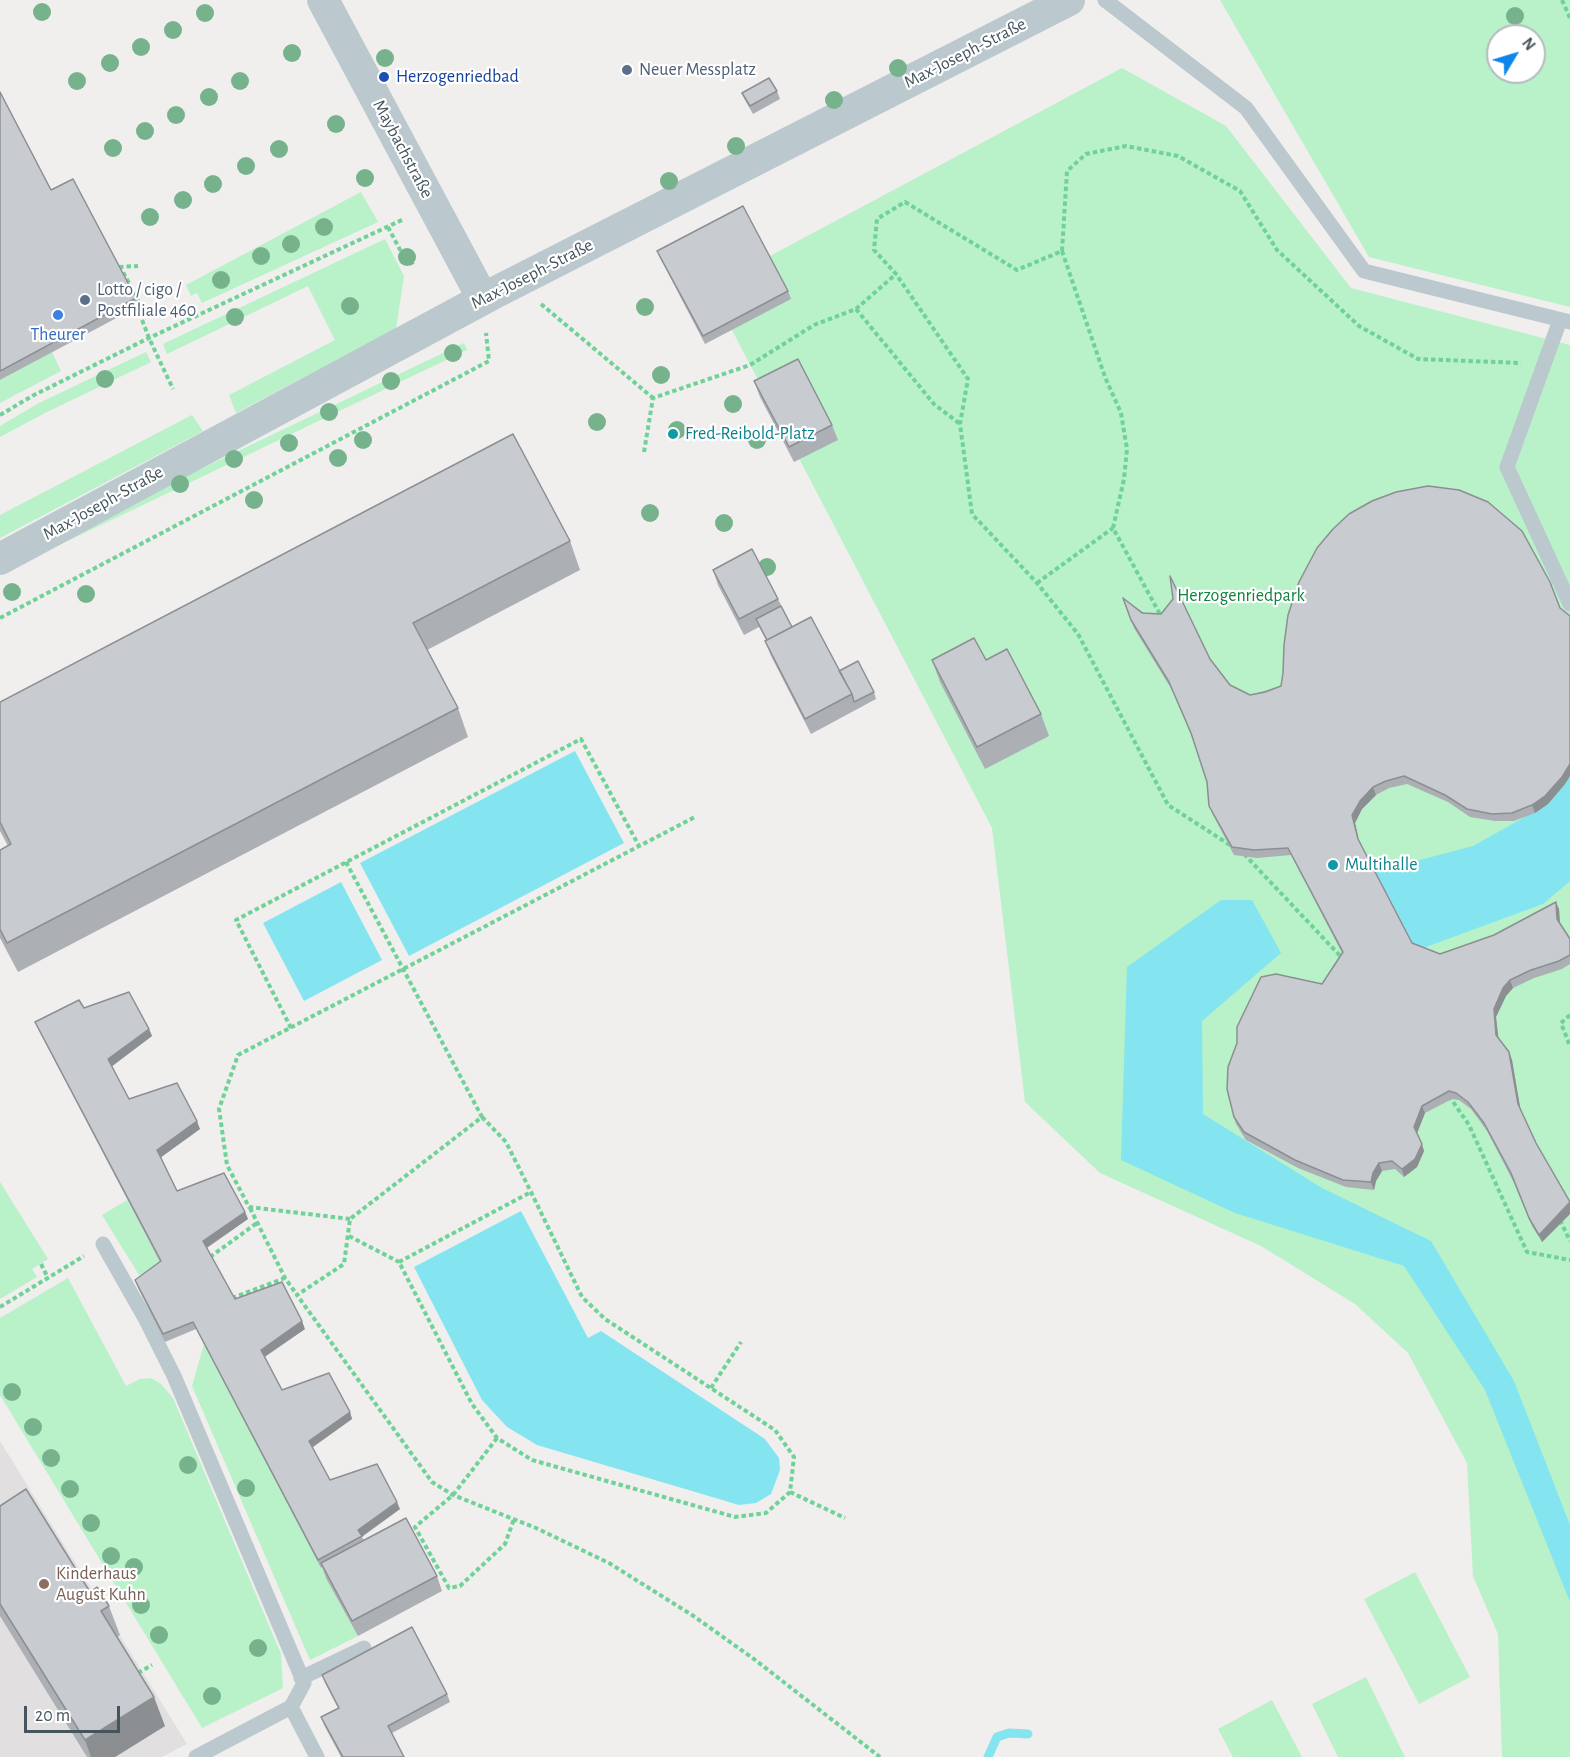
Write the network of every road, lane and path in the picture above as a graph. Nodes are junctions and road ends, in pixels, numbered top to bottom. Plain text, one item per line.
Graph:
1 (323, 0) edge
2 (1069, 0) edge
3 (1105, 0) edge
4 (1563, 0) edge
5 (1570, 2) edge
6 (1570, 18) edge
7 (434, 206) junction
8 (388, 227) junction
9 (1062, 251) junction
10 (415, 261) dead end
11 (138, 266) dead end
12 (896, 274) junction
13 (483, 299) junction
14 (539, 302) dead end
15 (855, 309) junction
16 (1565, 321) edge
17 (148, 338) junction
18 (1544, 364) junction
19 (173, 389) dead end
20 (653, 398) junction
21 (0, 415) edge
22 (960, 424) junction
23 (644, 452) dead end
24 (1113, 528) junction
25 (0, 559) edge
26 (1037, 583) junction
27 (1570, 604) edge
28 (0, 618) edge
29 (1164, 622) edge
30 (695, 817) dead end
31 (639, 846) junction
32 (346, 862) junction
33 (1349, 965) edge
34 (403, 969) junction
35 (1570, 1015) edge
36 (291, 1028) junction
37 (1570, 1046) edge
38 (1449, 1096) edge
39 (482, 1117) junction
40 (531, 1192) junction
41 (249, 1208) junction
42 (350, 1219) junction
43 (1560, 1220) edge
44 (257, 1223) junction
45 (348, 1236) junction
46 (1570, 1241) edge
47 (103, 1244) joint
48 (210, 1257) edge
49 (1570, 1260) edge
50 (399, 1262) junction
51 (41, 1264) dead end
52 (48, 1278) junction
53 (285, 1278) junction
54 (297, 1295) junction
55 (232, 1298) edge
56 (0, 1307) edge
57 (741, 1342) dead end
58 (711, 1388) junction
59 (497, 1438) junction
60 (790, 1492) junction
61 (453, 1495) junction
62 (845, 1518) dead end
63 (514, 1520) junction
64 (347, 1663) edge
65 (133, 1665) edge
66 (152, 1665) dead end
67 (301, 1678) junction
68 (291, 1707) junction
69 (196, 1757) edge
70 (317, 1757) edge
71 (880, 1757) edge

1 - 7 street, Maybachstraße
2 - 13 street, Max-Joseph-Straße
3 - 16 lane
4 - 5 path
4 - 6 path
7 - 8 path
7 - 13 street, Maybachstraße
8 - 10 path
8 - 17 path
9 - 12 path
9 - 18 path
9 - 24 path
11 - 17 path
12 - 15 path
12 - 22 path
13 - 25 street, Max-Joseph-Straße
13 - 28 path
14 - 20 path
15 - 20 path
15 - 22 path
16 - 18 lane
17 - 19 path
17 - 21 path
18 - 27 lane
20 - 23 path
22 - 26 path
24 - 26 path
24 - 29 path
26 - 33 path
30 - 31 path
31 - 32 path
31 - 34 path
32 - 34 path
32 - 36 path
34 - 36 path
34 - 39 path
35 - 37 path
36 - 41 path
38 - 49 path
39 - 40 path
39 - 42 path
40 - 50 path
40 - 58 path
41 - 42 path
41 - 44 path
42 - 45 path
43 - 46 path
44 - 48 path
44 - 53 path
45 - 50 path
45 - 54 path
47 - 52 path
47 - 67 lane
50 - 59 path
51 - 52 path
52 - 56 path
53 - 54 path
53 - 55 path
54 - 61 path
57 - 58 path
58 - 60 path
59 - 60 path
59 - 61 path
60 - 62 path
61 - 63 path
61 - 63 path
63 - 71 path
64 - 67 lane
65 - 66 path
67 - 68 lane
68 - 69 lane
68 - 70 lane

